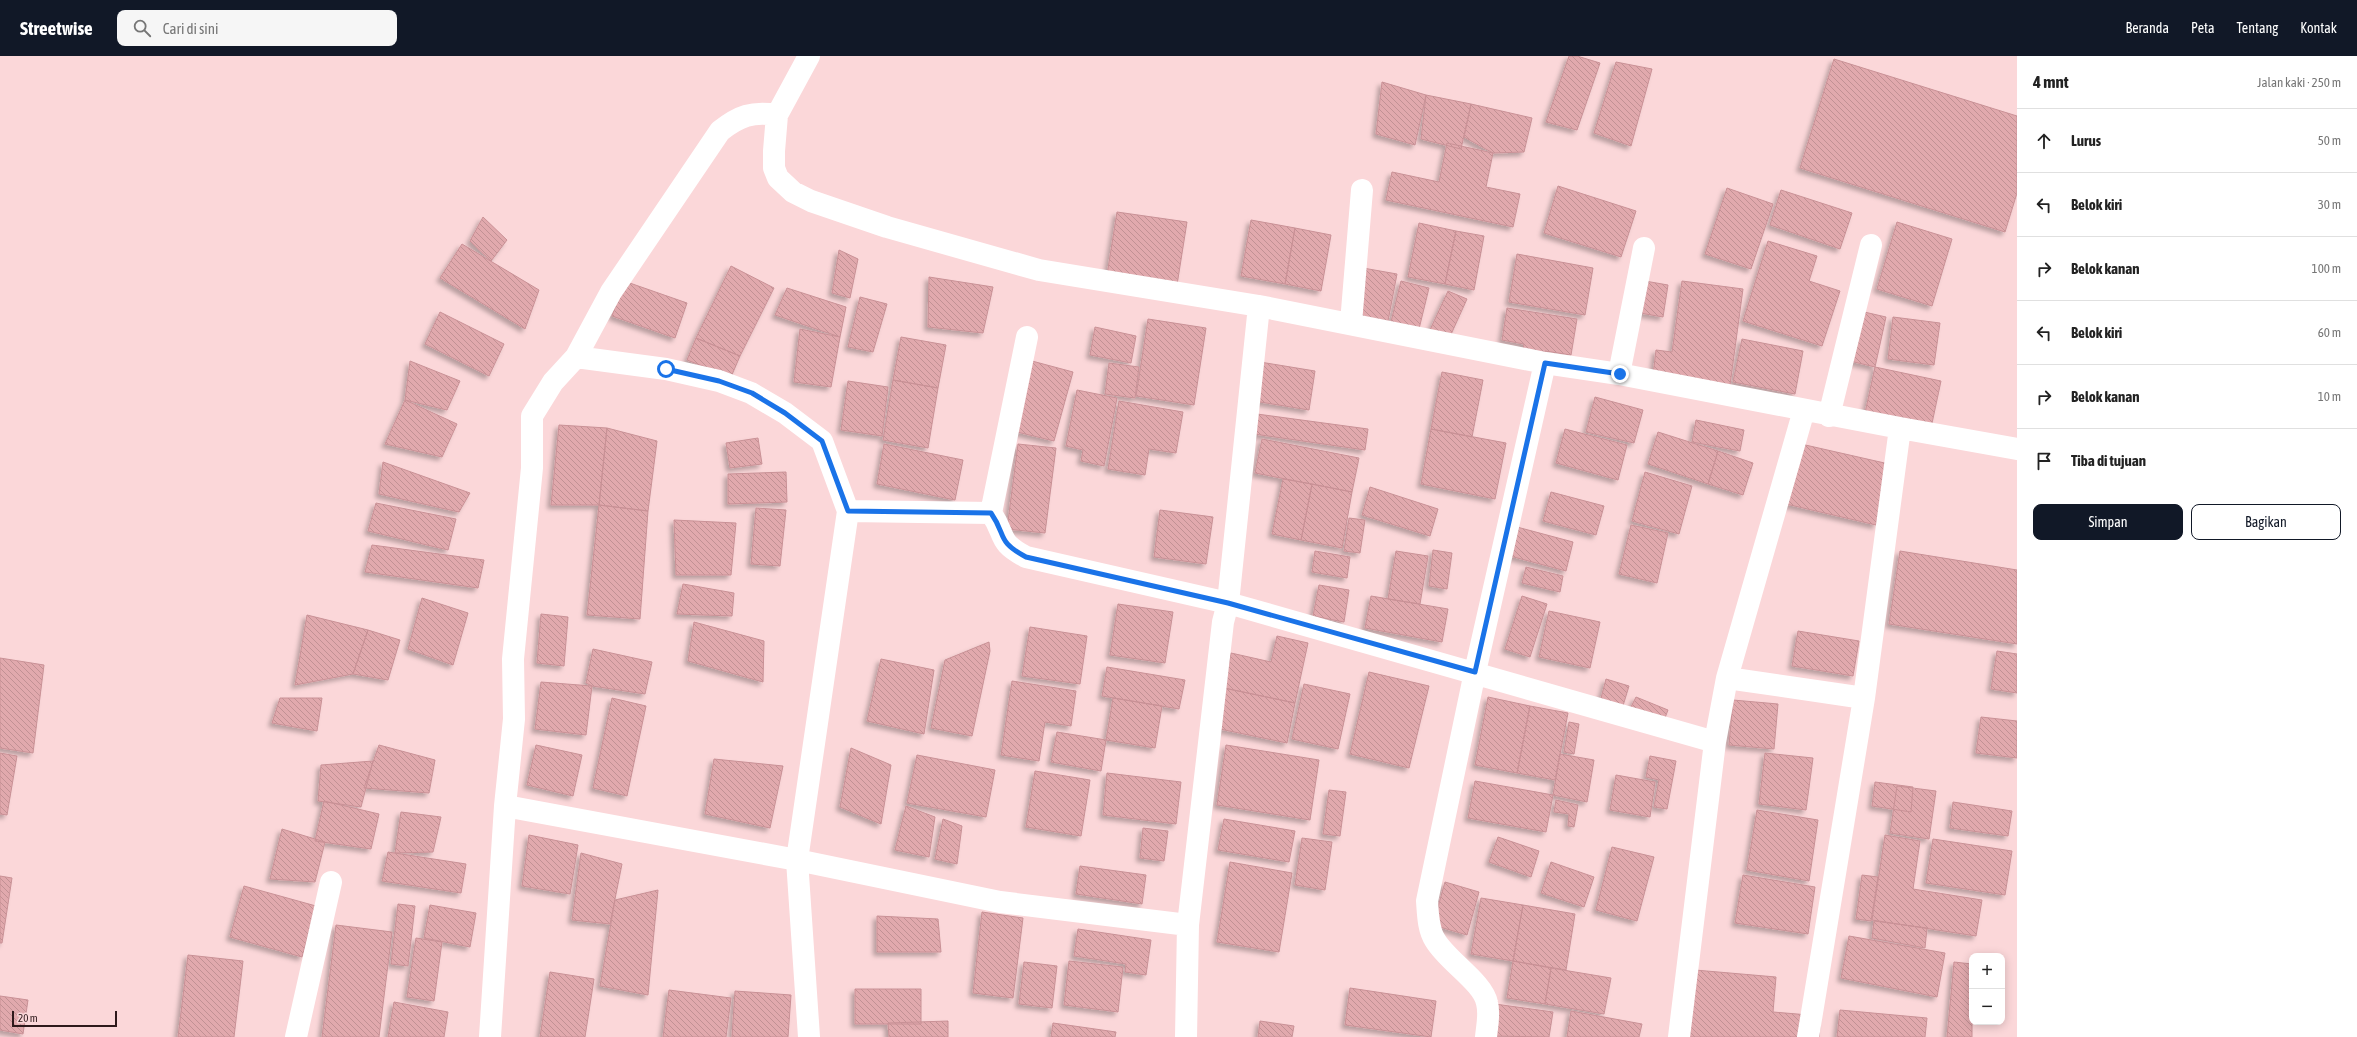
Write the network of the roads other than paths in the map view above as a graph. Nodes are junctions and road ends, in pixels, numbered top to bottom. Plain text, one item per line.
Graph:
1 (809, 56) edge
2 (776, 115) junction
3 (1362, 190) dead end
4 (1871, 245) dead end
5 (1644, 248) dead end
6 (1259, 306) junction
7 (1351, 323) junction
8 (1027, 337) dead end
9 (576, 357) junction
10 (1545, 363) junction
11 (1620, 374) junction
12 (1804, 410) junction
13 (1829, 416) junction
14 (1900, 428) junction
15 (2017, 450) edge
16 (848, 511) junction
17 (991, 513) junction
18 (1228, 603) junction
19 (1475, 672) junction
20 (1727, 678) junction
21 (1864, 698) junction
22 (1715, 742) junction
23 (505, 806) junction
24 (797, 860) junction
25 (331, 882) dead end
26 (1188, 925) junction
27 (296, 1037) edge
28 (490, 1037) edge
29 (809, 1037) edge
30 (1186, 1037) edge
31 (1486, 1037) edge
32 (1679, 1037) edge
33 (1808, 1037) edge

1 - 2 street
2 - 6 street
2 - 9 street
3 - 7 street
4 - 13 street
5 - 11 street
6 - 7 street
6 - 18 street
7 - 10 street
8 - 17 street
9 - 16 street
9 - 23 street
10 - 11 street
10 - 19 street
11 - 12 street
12 - 13 street
12 - 20 street
13 - 14 street
14 - 15 street
14 - 21 street
16 - 17 street
16 - 24 street
17 - 18 street
18 - 19 street
18 - 26 street
19 - 22 street
19 - 31 street
20 - 21 street
20 - 22 street
21 - 33 street
22 - 32 street
23 - 24 street
23 - 28 street
24 - 26 street
24 - 29 street
25 - 27 street
26 - 30 street

